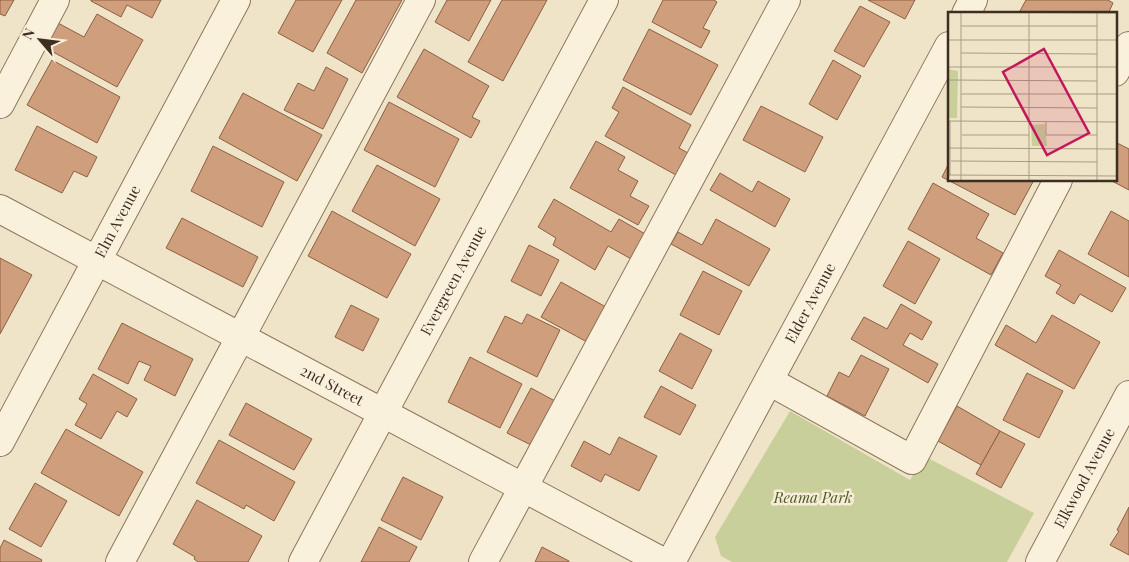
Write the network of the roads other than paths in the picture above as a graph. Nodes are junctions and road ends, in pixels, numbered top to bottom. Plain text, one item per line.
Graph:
1 (55, 0) edge
2 (236, 0) edge
3 (421, 0) edge
4 (604, 0) edge
5 (786, 0) edge
6 (973, 0) edge
7 (967, 12) edge
8 (1129, 46) edge
9 (948, 48) edge
10 (1116, 70) edge
11 (0, 104) edge
12 (1057, 181) edge
13 (0, 209) edge
14 (96, 261) junction
15 (241, 337) junction
16 (768, 381) junction
17 (1129, 395) edge
18 (383, 413) junction
19 (0, 442) edge
20 (523, 487) junction
21 (120, 562) edge
22 (303, 562) edge
23 (483, 562) edge
24 (663, 562) edge
25 (671, 562) edge
26 (1040, 562) edge

1 - 11 street
2 - 14 street, Elm Avenue
3 - 15 street
4 - 18 street, Evergreen Avenue
5 - 20 street
6 - 7 street
8 - 10 street
9 - 16 street, Elder Avenue
12 - 16 street
13 - 14 street, 2nd Street
14 - 15 street, 2nd Street
14 - 19 street, Elm Avenue
15 - 18 street, 2nd Street
15 - 21 street
16 - 25 street, Elder Avenue
17 - 26 street, Elkwood Avenue
18 - 20 street, 2nd Street
18 - 22 street, Evergreen Avenue
20 - 23 street
20 - 24 street, 2nd Street

